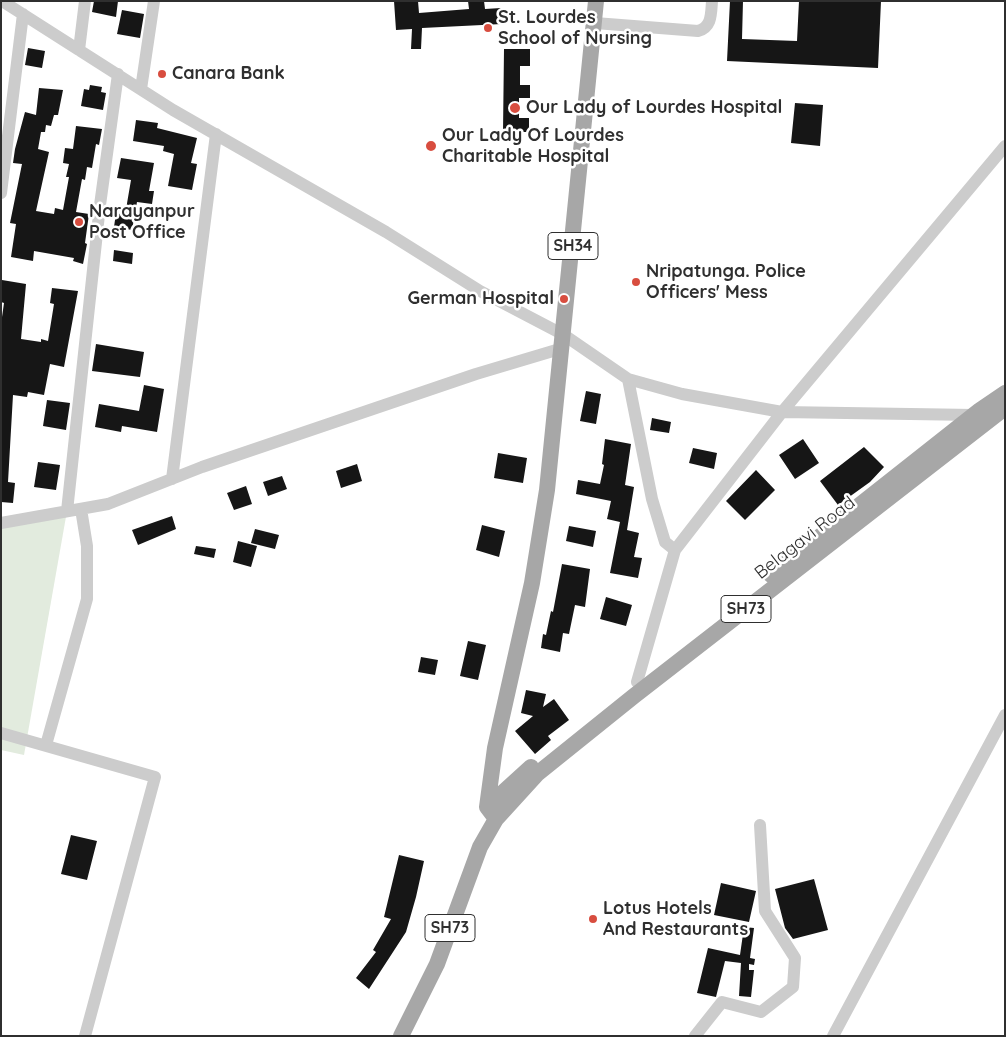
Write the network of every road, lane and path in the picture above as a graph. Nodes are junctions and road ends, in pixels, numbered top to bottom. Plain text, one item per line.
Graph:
1 (2, 1) edge
2 (86, 1) edge
3 (154, 1) edge
4 (596, 1) edge
5 (712, 1) edge
6 (23, 14) junction
7 (595, 23) junction
8 (79, 50) junction
9 (118, 74) junction
10 (141, 89) junction
11 (216, 134) junction
12 (1005, 146) edge
13 (1, 193) edge
14 (563, 341) junction
15 (628, 379) junction
16 (1005, 393) edge
17 (1005, 408) edge
18 (782, 412) junction
19 (974, 415) junction
20 (172, 479) junction
21 (81, 509) junction
22 (67, 512) junction
23 (1, 523) edge
24 (675, 550) junction
25 (637, 682) junction
26 (1005, 715) edge
27 (1, 733) edge
28 (46, 745) junction
29 (491, 813) junction
30 (760, 825) dead end
31 (86, 1036) edge
32 (401, 1036) edge
33 (696, 1036) edge
34 (833, 1036) edge

1 - 6 street
2 - 8 street
3 - 10 street
4 - 7 main road, SH34
5 - 7 street
6 - 8 street
6 - 13 street
7 - 14 main road, SH34
8 - 9 street
9 - 10 street
9 - 22 street
10 - 11 street
11 - 14 street
11 - 20 street
12 - 18 street
14 - 15 street
14 - 20 street
14 - 29 main road, SH34
15 - 18 street
15 - 24 street
16 - 19 main road
17 - 29 main road, Belagavi Road / SH73
18 - 19 street
18 - 24 street
19 - 25 main road
20 - 21 street
21 - 22 street
21 - 28 street
22 - 23 street
24 - 25 street
25 - 29 main road
26 - 34 street
27 - 28 street
28 - 31 street
29 - 32 main road, SH73
30 - 33 street

